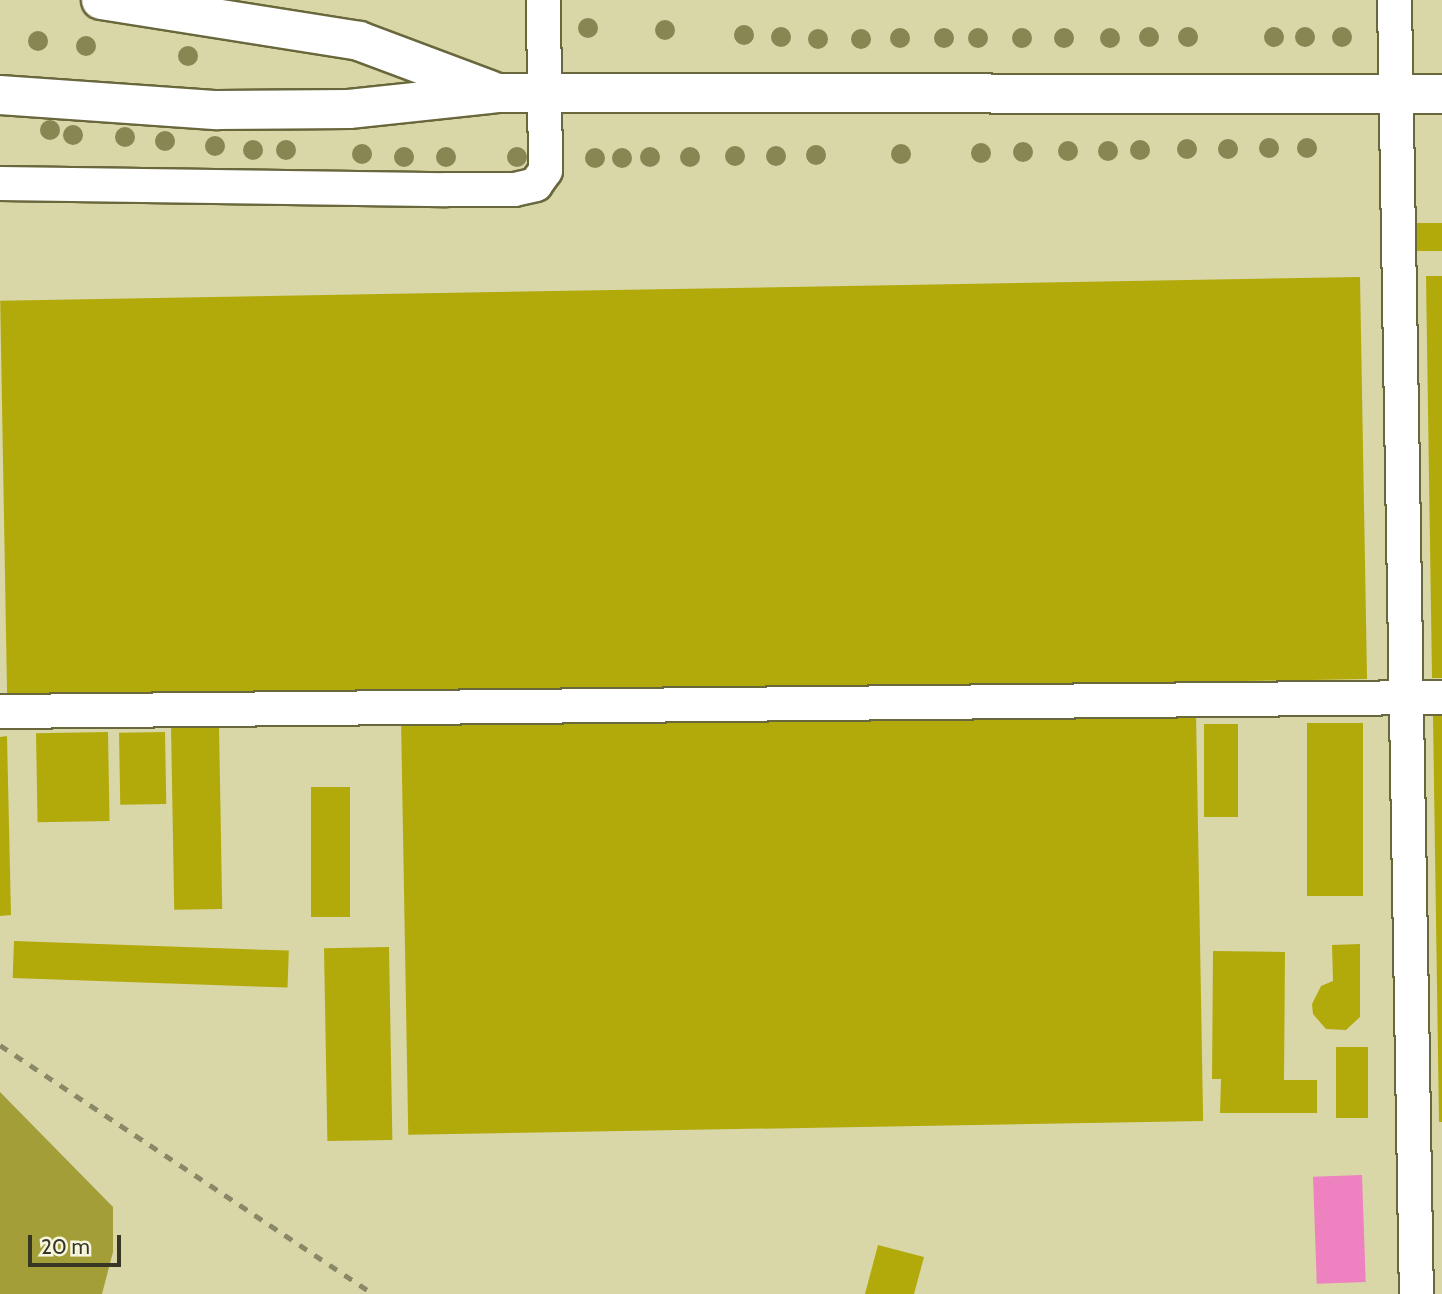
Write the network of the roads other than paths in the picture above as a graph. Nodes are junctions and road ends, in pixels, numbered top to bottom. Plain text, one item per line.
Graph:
1 (101, 0) edge
2 (543, 0) edge
3 (1394, 0) edge
4 (499, 93) junction
5 (546, 94) junction
6 (1442, 94) edge
7 (0, 95) edge
8 (1396, 95) junction
9 (0, 183) edge
10 (1404, 697) junction
11 (1442, 697) edge
12 (0, 711) edge
13 (1429, 1241) edge
14 (1416, 1294) edge

1 - 4 main road
2 - 5 lane
3 - 8 lane
4 - 5 main road
4 - 7 main road
5 - 8 main road
5 - 9 lane
6 - 8 main road
8 - 10 lane
10 - 11 lane
10 - 12 lane
10 - 13 lane
13 - 14 lane

